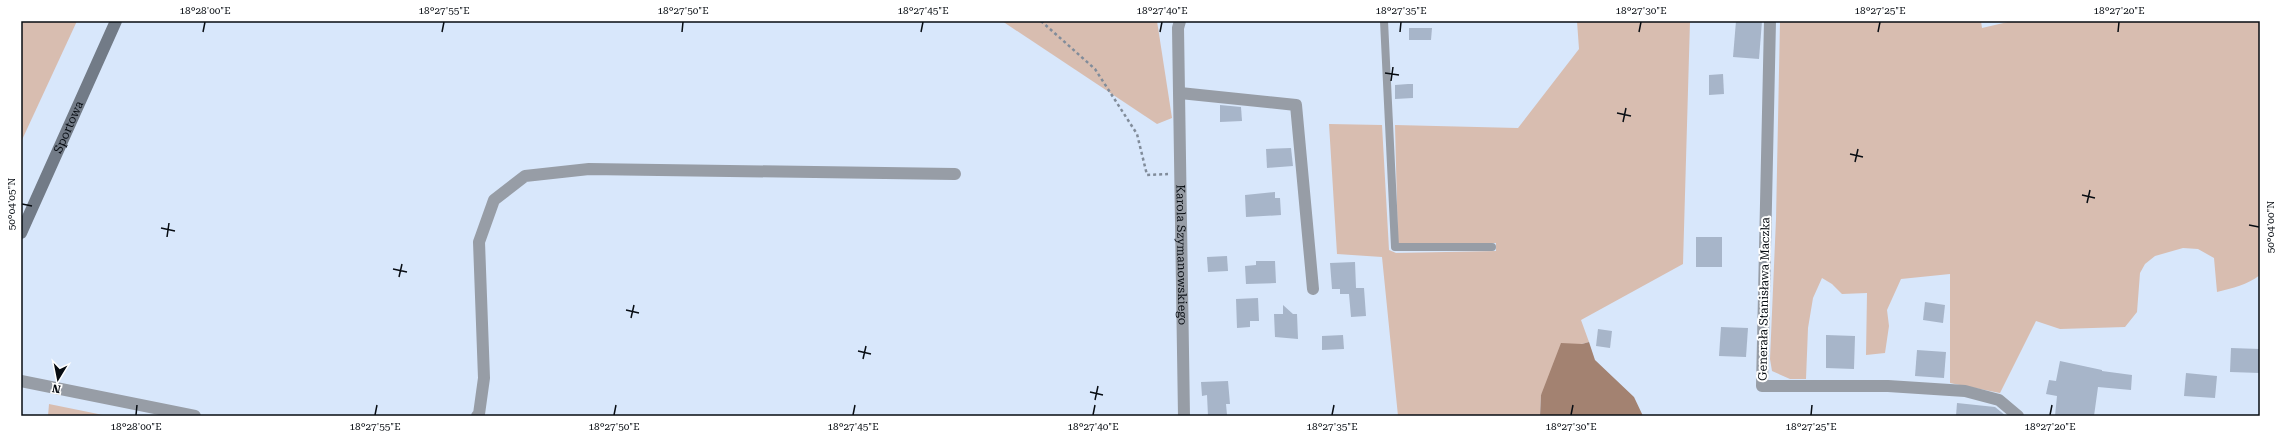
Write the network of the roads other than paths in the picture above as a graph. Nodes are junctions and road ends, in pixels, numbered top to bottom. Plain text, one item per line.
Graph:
1 (116, 21) edge
2 (1180, 21) edge
3 (1384, 21) edge
4 (1770, 21) edge
5 (1180, 93) junction
6 (955, 174) dead end
7 (21, 233) edge
8 (1492, 247) dead end
9 (1313, 289) dead end
10 (21, 381) edge
11 (195, 416) edge
12 (477, 416) edge
13 (1184, 416) edge
14 (2018, 416) edge

1 - 7 street, Sportowa
2 - 5 street, Karola Szymanowskiego
3 - 8 lane
4 - 14 street, Generała Stanisława Maczka
5 - 9 street
5 - 13 street, Karola Szymanowskiego
6 - 12 street
10 - 11 street

